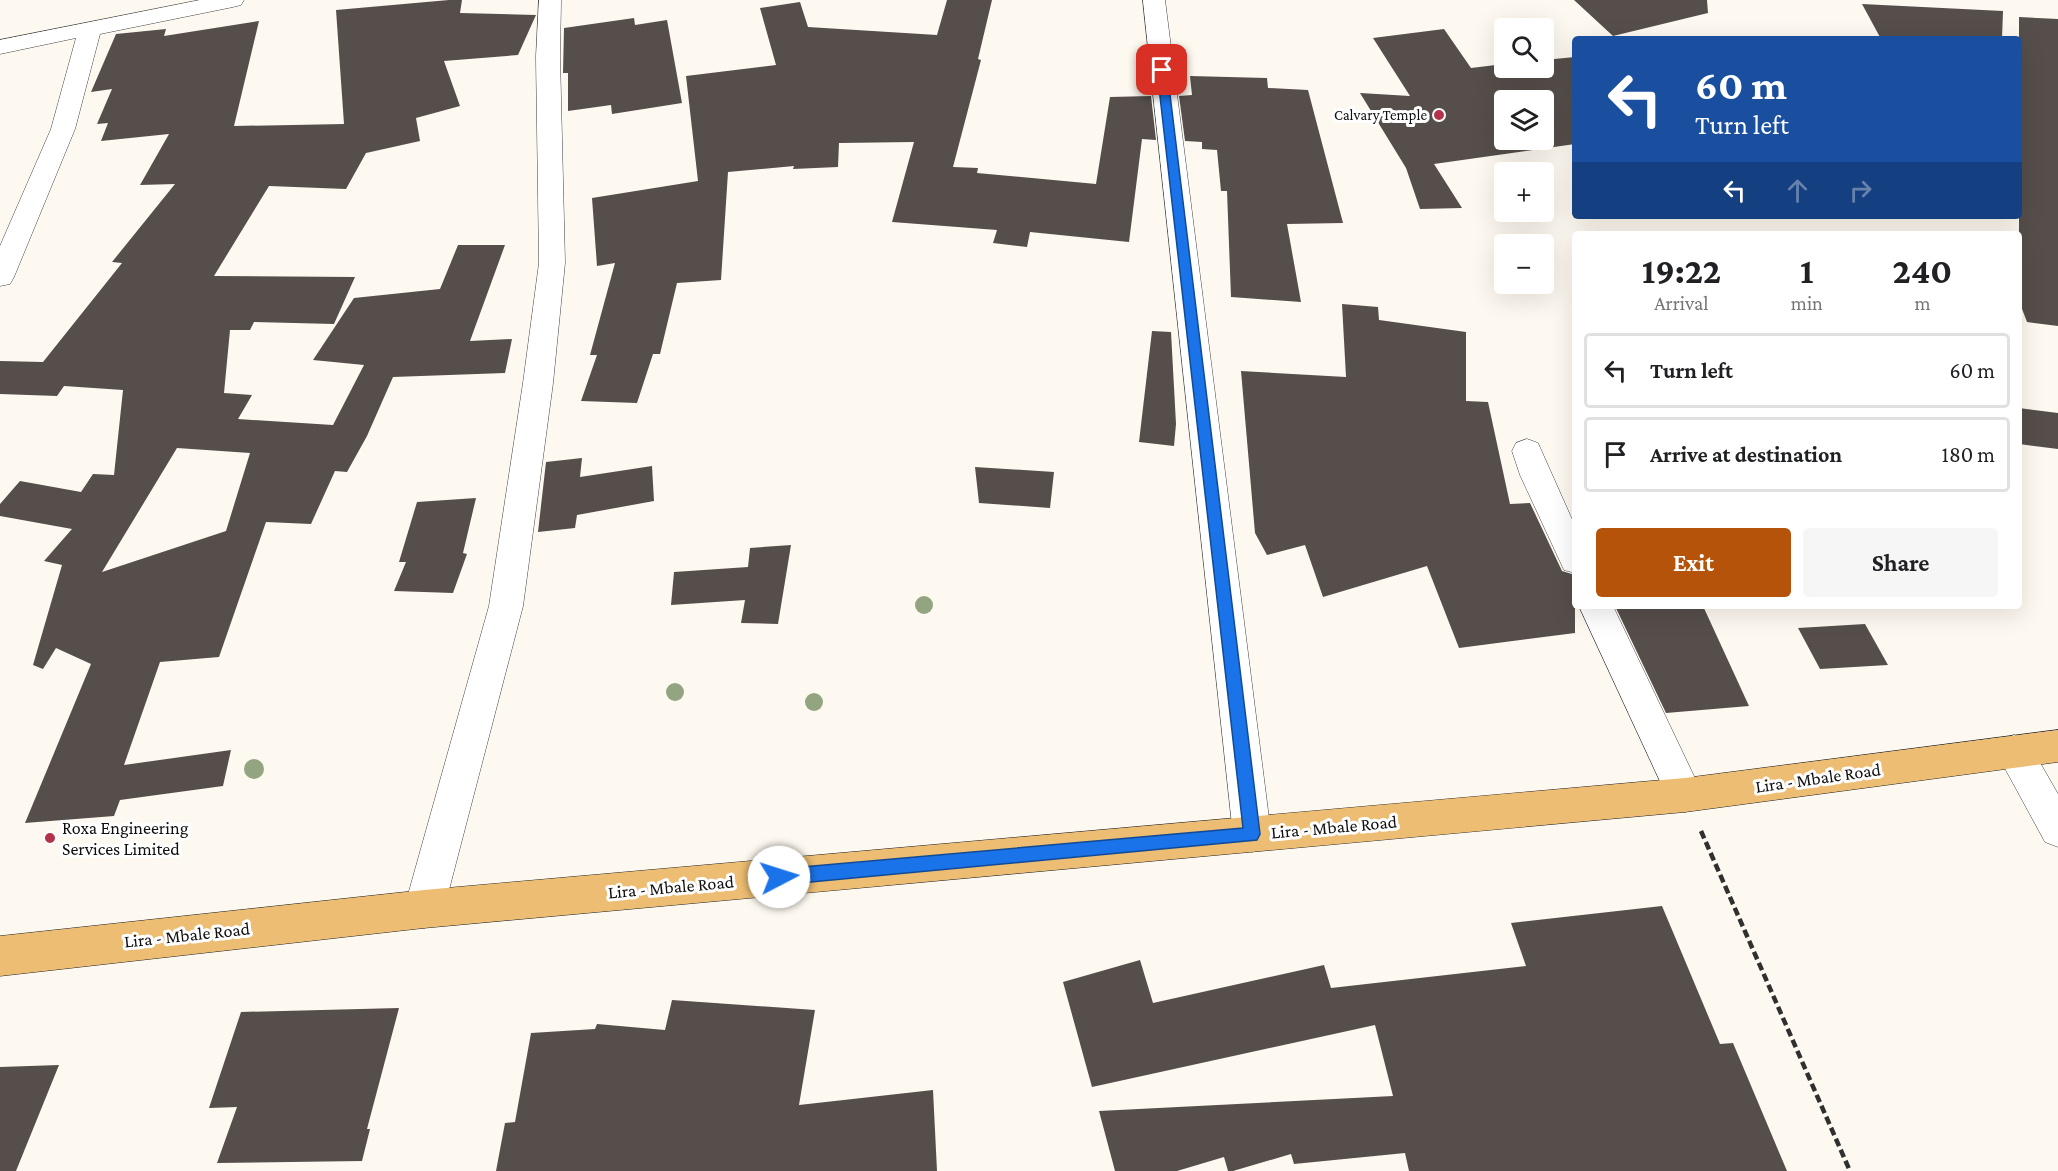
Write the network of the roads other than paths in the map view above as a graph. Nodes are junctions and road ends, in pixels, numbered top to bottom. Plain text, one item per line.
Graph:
1 (233, 0) edge
2 (550, 0) edge
3 (1154, 0) edge
4 (90, 30) junction
5 (0, 47) edge
6 (0, 277) edge
7 (1527, 451) dead end
8 (1572, 554) edge
9 (1597, 609) edge
10 (2058, 746) edge
11 (2014, 752) junction
12 (1685, 795) junction
13 (2058, 829) edge
14 (1252, 834) junction
15 (424, 909) junction
16 (0, 956) edge

1 - 4 street
2 - 15 street
3 - 14 street
4 - 5 street
4 - 6 street
7 - 8 street
9 - 12 street
10 - 11 main road, Lira - Mbale Road
11 - 12 main road, Lira - Mbale Road
11 - 13 street
12 - 14 main road, Lira - Mbale Road
14 - 15 main road, Lira - Mbale Road
15 - 16 main road, Lira - Mbale Road

